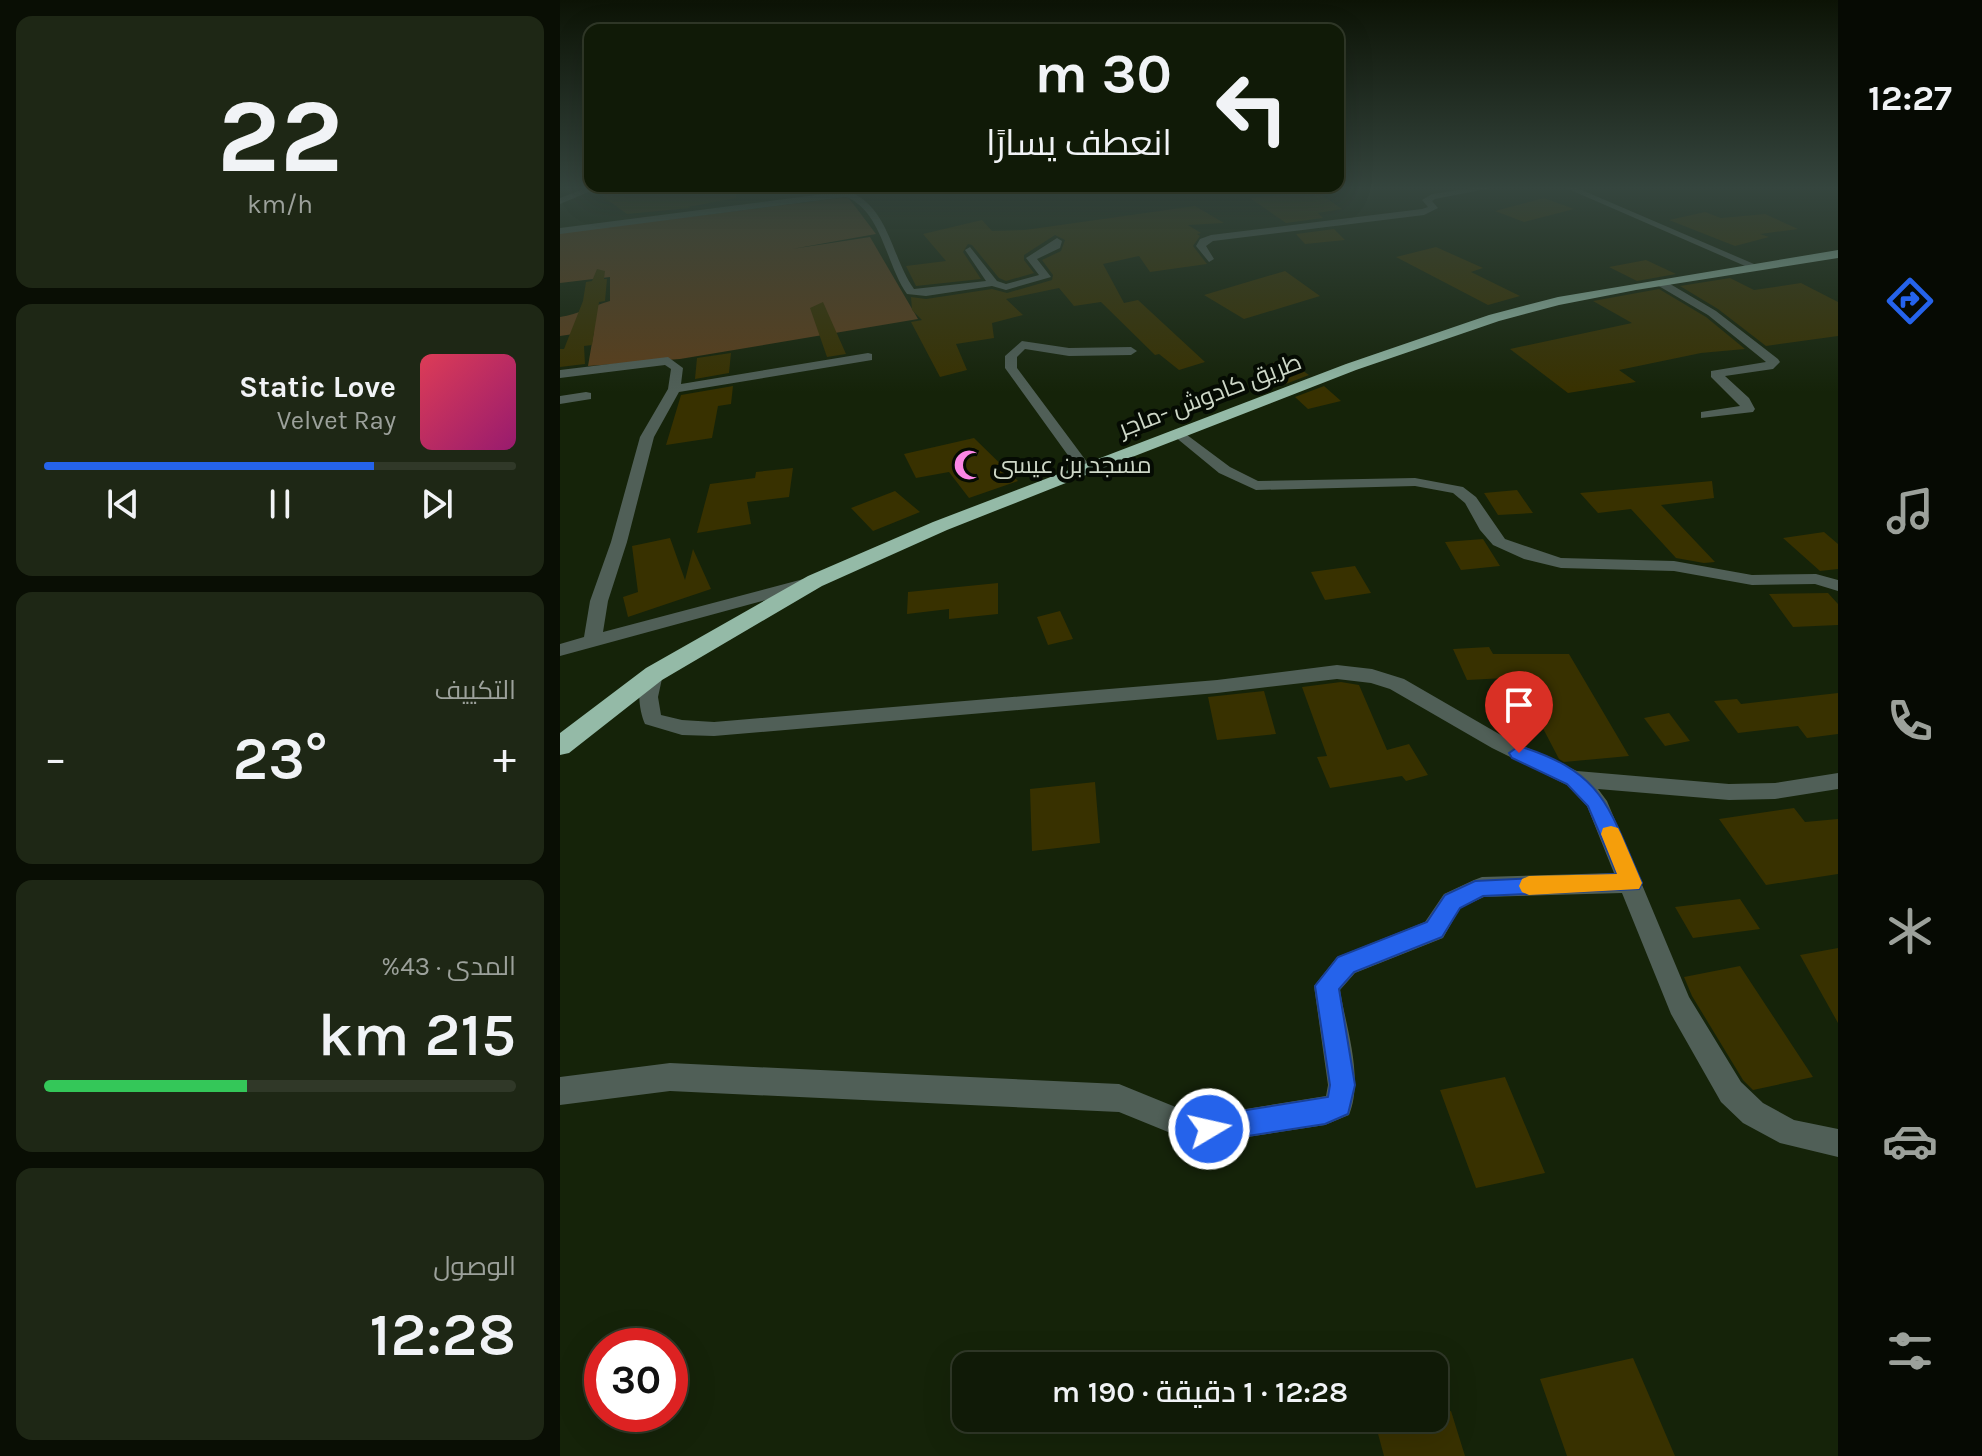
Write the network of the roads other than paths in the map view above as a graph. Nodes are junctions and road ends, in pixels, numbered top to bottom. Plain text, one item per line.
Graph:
1 (894, 256) edge
2 (974, 256) edge
3 (1035, 256) edge
4 (1207, 256) edge
5 (1730, 256) edge
6 (1826, 256) edge
7 (1209, 259) dead end
8 (1756, 267) junction
9 (993, 283) junction
10 (1661, 283) junction
11 (1131, 351) dead end
12 (868, 357) dead end
13 (560, 374) edge
14 (674, 389) junction
15 (586, 396) dead end
16 (560, 400) edge
17 (1706, 415) dead end
18 (1179, 433) junction
19 (1085, 469) junction
20 (815, 581) junction
21 (1838, 586) edge
22 (593, 640) junction
23 (560, 650) edge
24 (654, 674) junction
25 (560, 746) edge
26 (1574, 779) junction
27 (1838, 781) edge
28 (1632, 883) junction
29 (560, 1091) edge
30 (1838, 1143) edge

1 - 9 street
2 - 9 street
3 - 9 street
4 - 7 street
5 - 8 street
6 - 8 highway, طريق كادوش -ماجر
8 - 10 highway, طريق كادوش -ماجر
10 - 17 street
10 - 18 highway, طريق كادوش -ماجر
11 - 19 street
12 - 14 street
13 - 14 street
14 - 22 street
15 - 16 street
18 - 19 highway, طريق كادوش -ماجر
18 - 21 street
19 - 20 highway, طريق كادوش -ماجر
20 - 22 street
20 - 24 highway, طريق كادوش -ماجر
22 - 23 street
24 - 25 highway, طريق كادوش -ماجر
24 - 26 street
26 - 27 street
26 - 28 street
28 - 29 street
28 - 30 street

